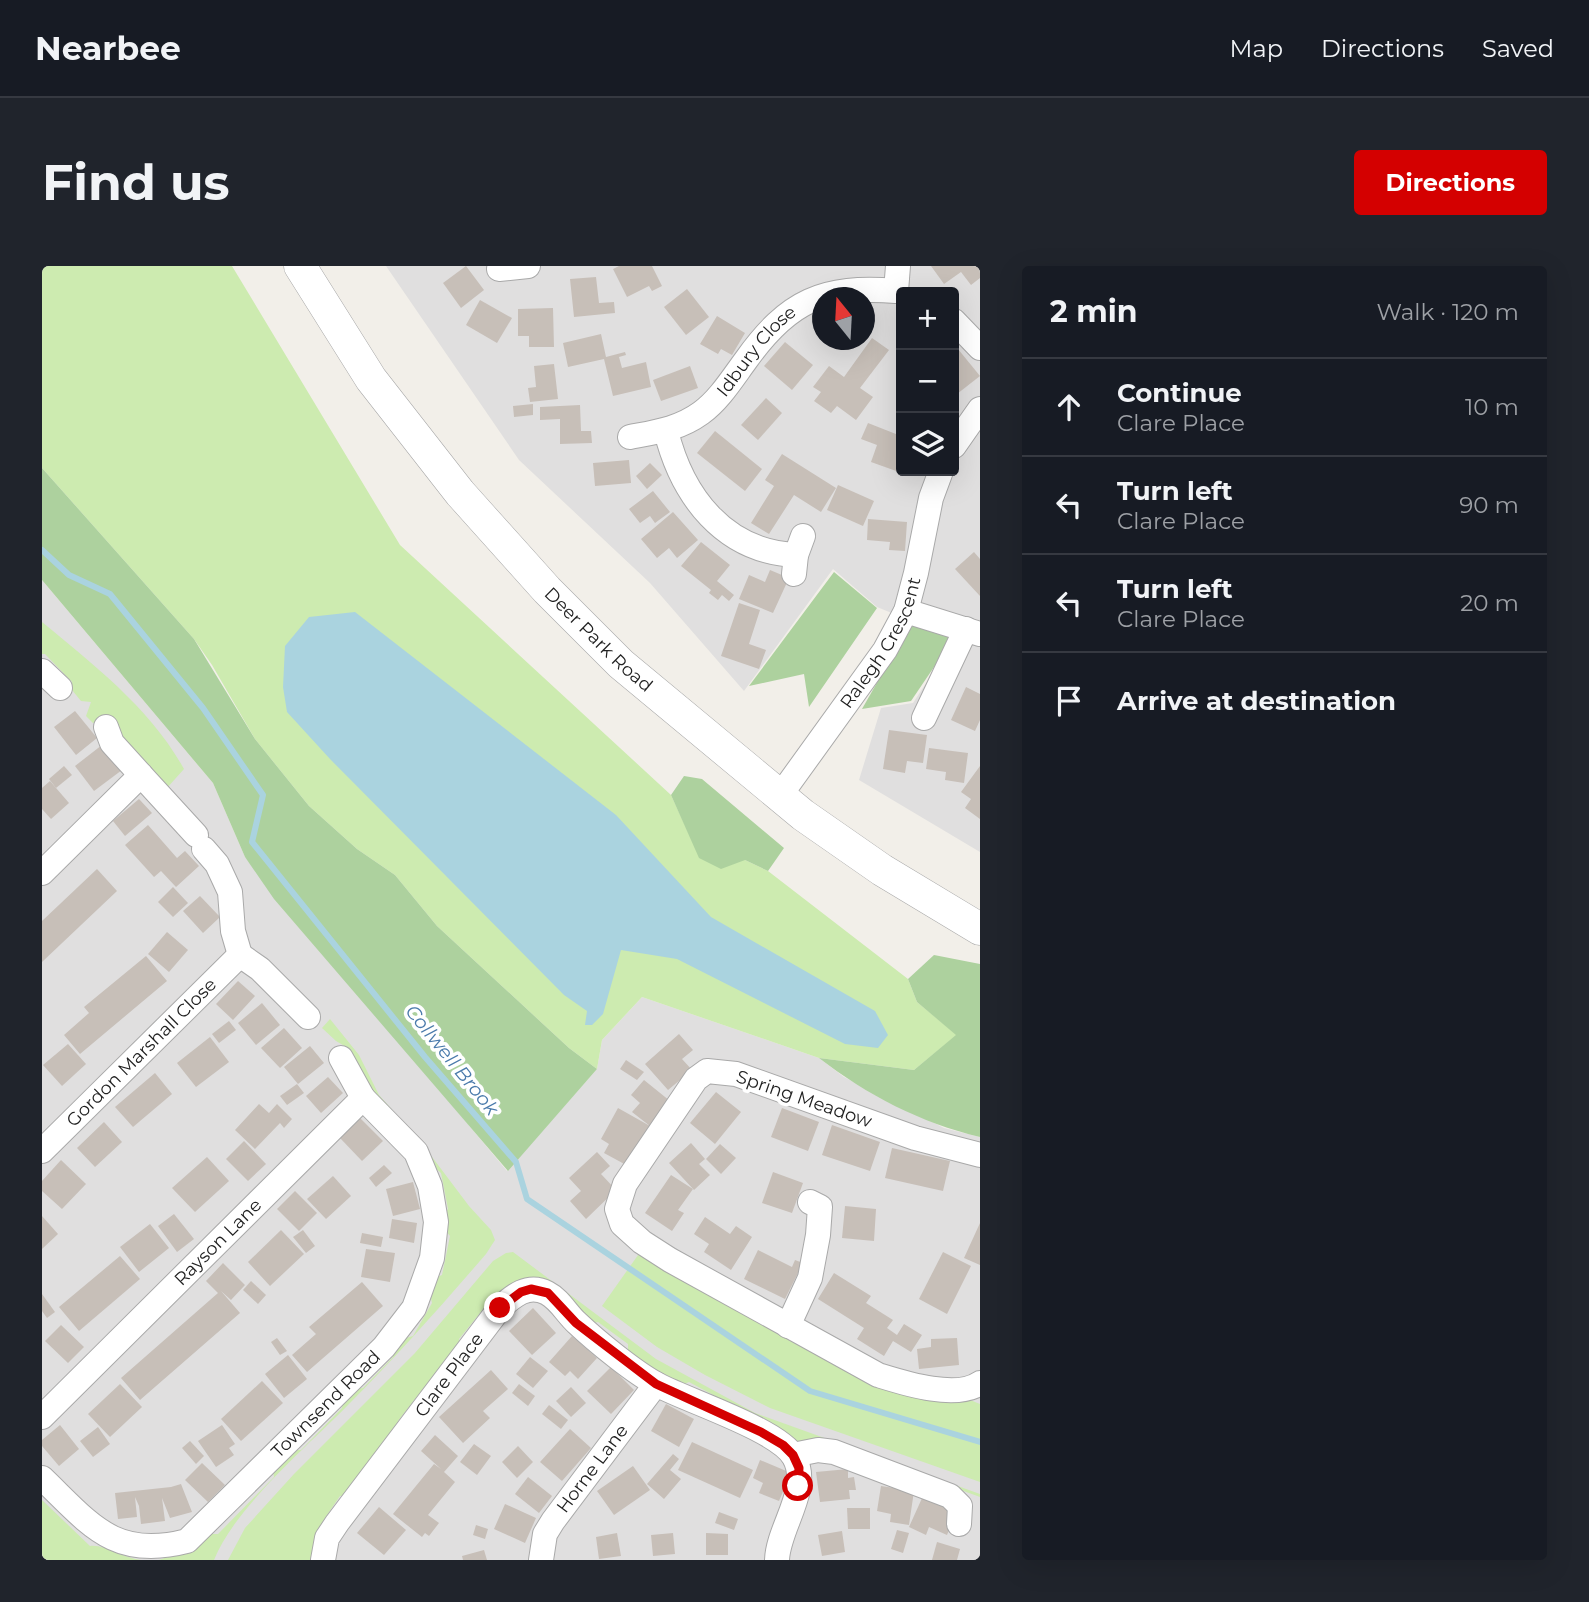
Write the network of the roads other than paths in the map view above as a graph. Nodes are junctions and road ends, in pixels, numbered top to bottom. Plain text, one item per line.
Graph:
1 (300, 266) edge
2 (528, 266) edge
3 (898, 266) edge
4 (499, 270) dead end
5 (899, 287) edge
6 (896, 291) edge
7 (959, 326) edge
8 (980, 348) edge
9 (980, 409) edge
10 (666, 431) junction
11 (630, 437) dead end
12 (959, 439) edge
13 (939, 476) edge
14 (797, 555) dead end
15 (906, 611) junction
16 (973, 632) edge
17 (923, 718) dead end
18 (106, 727) dead end
19 (141, 775) junction
20 (779, 797) junction
21 (42, 873) edge
22 (980, 929) edge
23 (240, 955) junction
24 (308, 1017) dead end
25 (341, 1058) dead end
26 (363, 1098) junction
27 (42, 1151) edge
28 (980, 1155) edge
29 (810, 1202) dead end
30 (788, 1326) junction
31 (980, 1383) edge
32 (656, 1384) junction
33 (42, 1417) edge
34 (793, 1455) junction
35 (42, 1478) edge
36 (959, 1524) dead end
37 (323, 1560) edge
38 (541, 1560) edge
39 (777, 1560) edge

1 - 20 street, Deer Park Road
2 - 4 street
3 - 5 street, Idbury Close
6 - 10 street, Idbury Close
7 - 8 street
9 - 12 street
10 - 11 street, Idbury Close
10 - 14 street
13 - 15 street, Ralegh Crescent
15 - 16 street
15 - 20 street, Ralegh Crescent
16 - 17 street
18 - 19 street
19 - 21 street
19 - 23 street
20 - 22 street, Deer Park Road
23 - 24 street
23 - 27 street, Gordon Marshall Close
25 - 26 street
26 - 33 street, Rayson Lane
26 - 35 street, Townsend Road
28 - 30 street, Spring Meadow
29 - 30 street
30 - 31 street, Spring Meadow
32 - 34 street, Clare Place
32 - 37 street, Clare Place
32 - 38 street, Horne Lane
34 - 36 street
34 - 39 street

